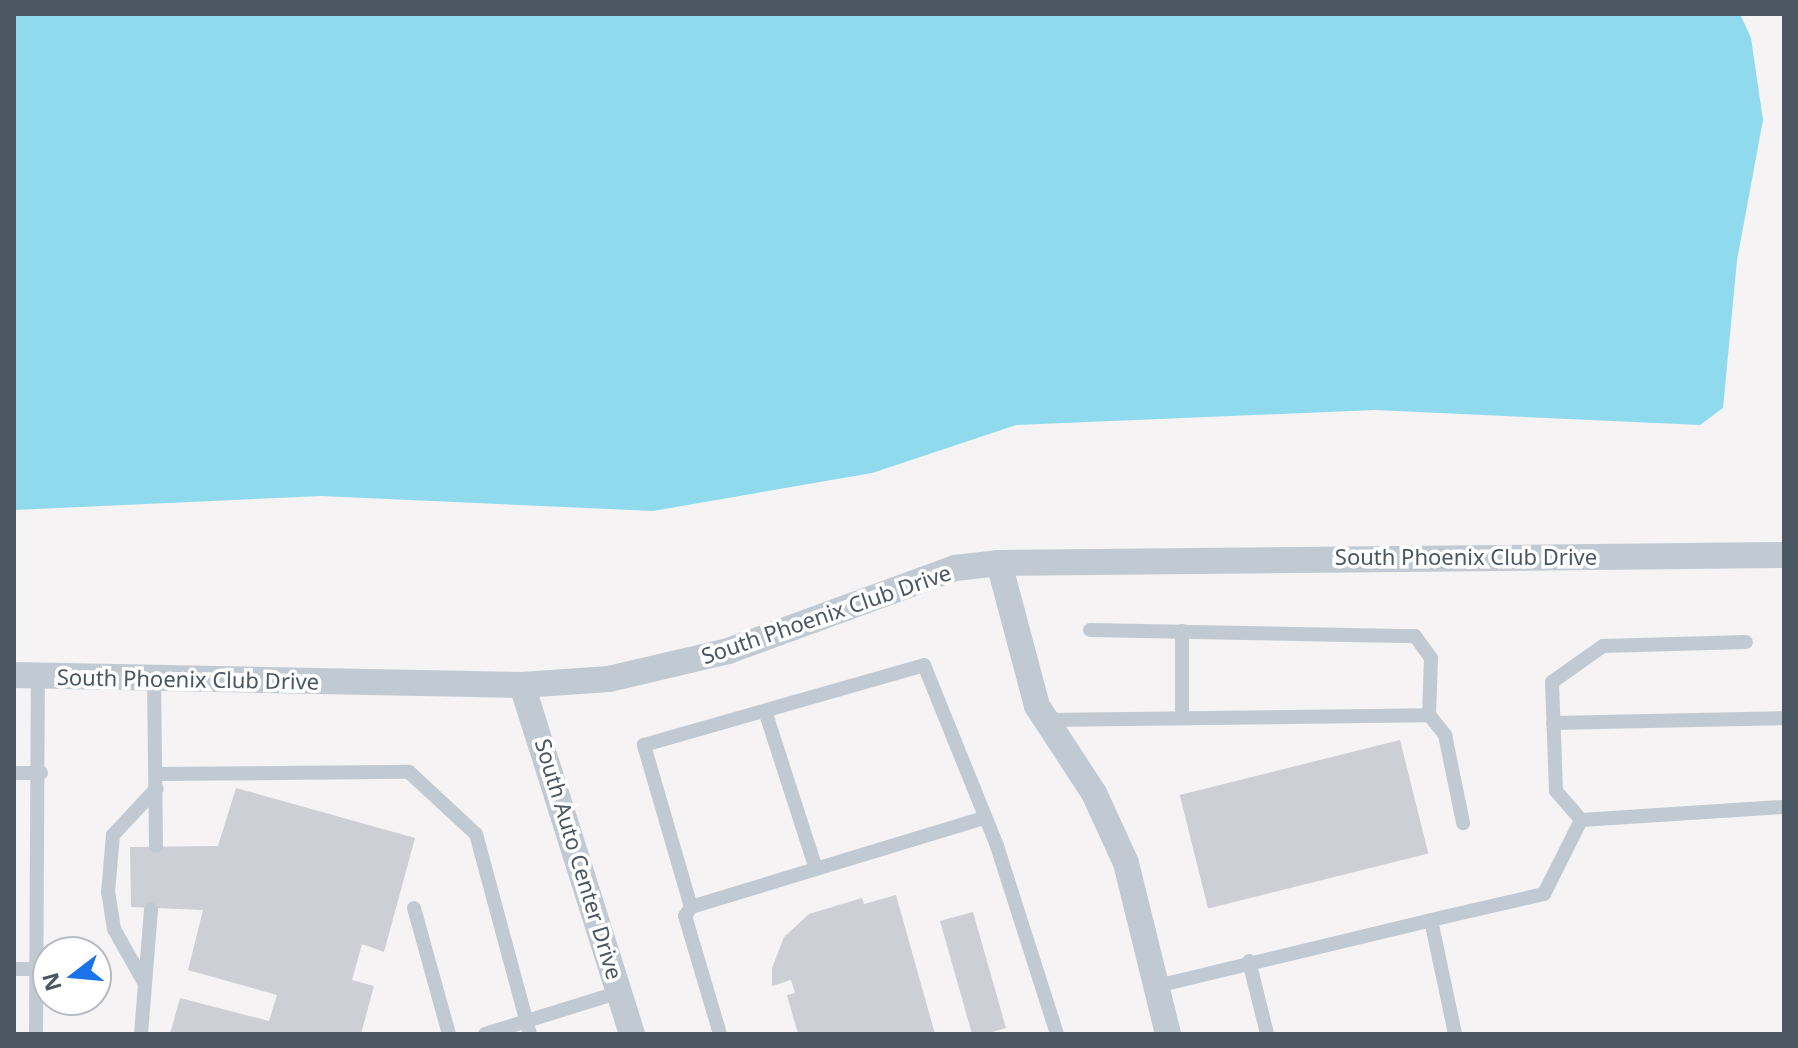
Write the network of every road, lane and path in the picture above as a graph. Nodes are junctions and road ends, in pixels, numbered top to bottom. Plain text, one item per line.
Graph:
1 (1784, 555) edge
2 (999, 563) junction
3 (1090, 630) dead end
4 (1182, 631) junction
5 (1746, 642) dead end
6 (26, 676) edge
7 (154, 679) junction
8 (522, 685) junction
9 (766, 714) junction
10 (1429, 715) junction
11 (1182, 718) junction
12 (1784, 718) edge
13 (1044, 720) junction
14 (1553, 723) junction
15 (14, 773) edge
16 (41, 773) junction
17 (157, 781) junction
18 (1784, 807) edge
19 (984, 818) junction
20 (1581, 820) junction
21 (1463, 823) dead end
22 (156, 846) dead end
23 (815, 866) junction
24 (691, 907) junction
25 (414, 908) dead end
26 (151, 909) dead end
27 (1431, 920) junction
28 (38, 936) edge
29 (1249, 961) junction
30 (145, 984) junction
31 (1157, 986) junction
32 (620, 992) junction
33 (528, 1029) edge
34 (1166, 1033) edge
35 (141, 1034) edge
36 (449, 1034) edge
37 (485, 1034) edge
38 (632, 1034) edge
39 (720, 1034) edge
40 (1057, 1034) edge
41 (1267, 1034) edge
42 (1455, 1034) edge

1 - 2 street, South Phoenix Club Drive
2 - 8 street, South Phoenix Club Drive
2 - 13 street
3 - 4 lane
4 - 10 lane
4 - 11 lane
5 - 14 lane
6 - 7 street, South Phoenix Club Drive
6 - 16 lane
7 - 8 street, South Phoenix Club Drive
7 - 17 lane
8 - 32 street, South Auto Center Drive
9 - 19 lane
9 - 23 lane
9 - 24 lane
10 - 11 lane
10 - 21 lane
11 - 13 lane
12 - 14 lane
13 - 31 street
14 - 20 lane
15 - 16 lane
16 - 28 lane
17 - 22 lane
17 - 30 lane
17 - 33 lane
18 - 20 lane
19 - 23 lane
19 - 40 lane
20 - 27 lane
23 - 24 lane
24 - 39 lane
25 - 36 lane
26 - 30 lane
27 - 29 lane
27 - 42 lane
29 - 31 lane
29 - 41 lane
30 - 35 lane
31 - 34 street
32 - 33 lane
32 - 38 street, South Auto Center Drive
33 - 37 lane

